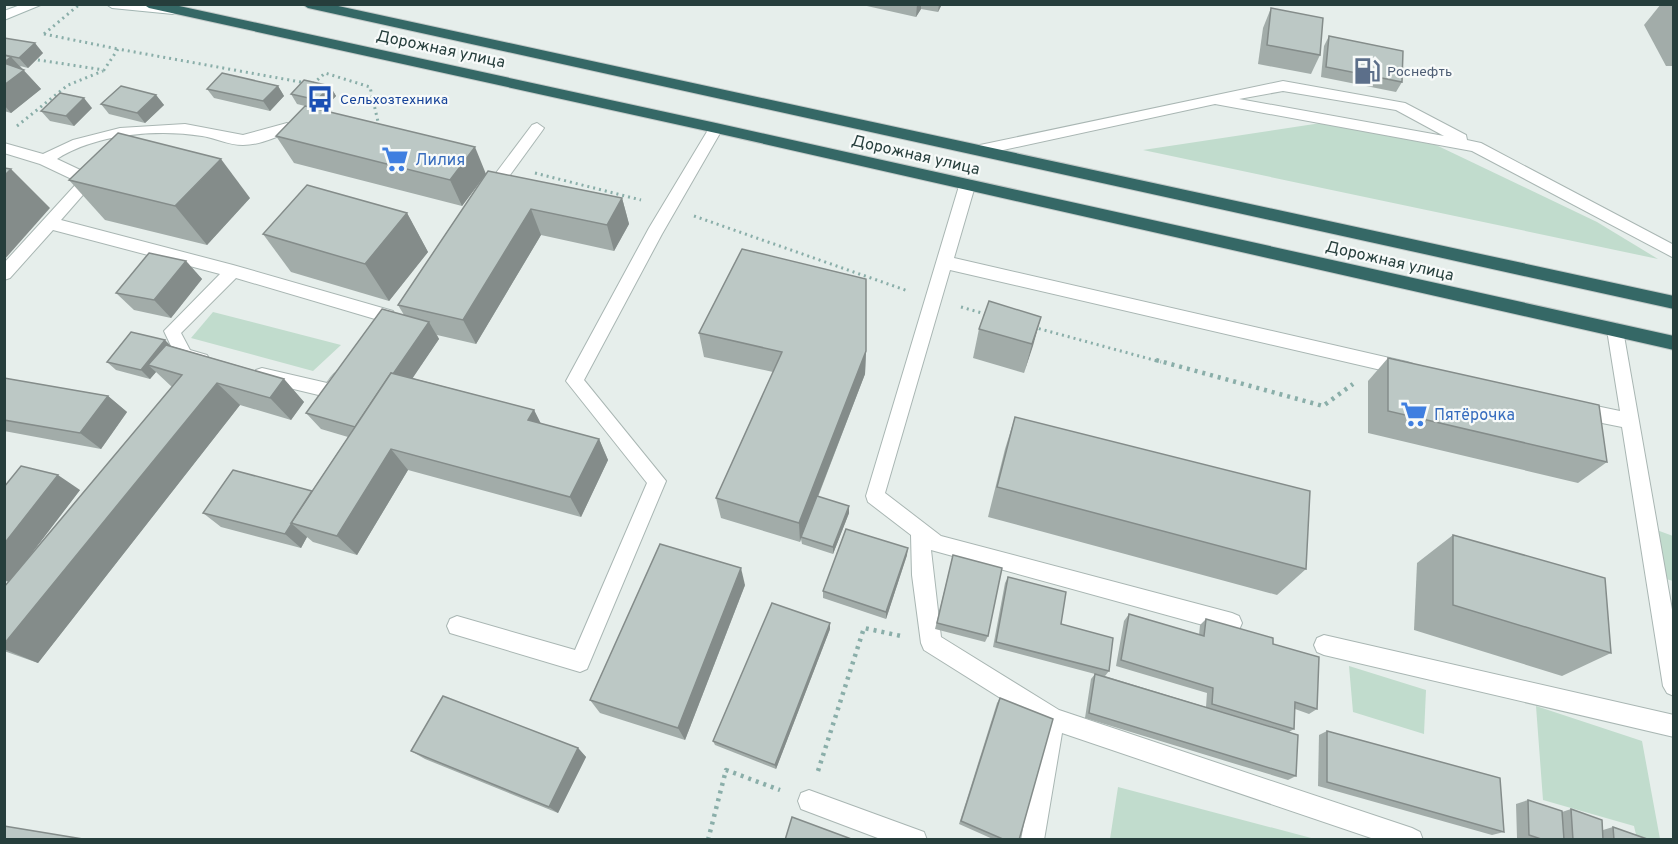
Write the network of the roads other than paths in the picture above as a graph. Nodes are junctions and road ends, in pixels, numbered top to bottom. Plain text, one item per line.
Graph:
1 (38, 4) edge
2 (112, 4) edge
3 (149, 4) edge
4 (309, 4) edge
5 (176, 10) junction
6 (4, 16) edge
7 (1215, 99) junction
8 (287, 128) edge
9 (537, 128) dead end
10 (716, 128) junction
11 (1476, 147) junction
12 (4, 148) edge
13 (980, 150) junction
14 (45, 160) junction
15 (967, 186) junction
16 (482, 203) edge
17 (50, 223) junction
18 (1674, 252) edge
19 (944, 262) junction
20 (233, 271) junction
21 (4, 274) edge
22 (405, 303) edge
23 (1674, 303) edge
24 (387, 316) junction
25 (1615, 330) junction
26 (1674, 342) edge
27 (366, 344) edge
28 (352, 363) edge
29 (218, 364) edge
30 (241, 369) edge
31 (1422, 373) edge
32 (1560, 406) edge
33 (1630, 421) junction
34 (920, 530) junction
35 (1232, 623) dead end
36 (457, 626) dead end
37 (1324, 645) dead end
38 (1674, 686) edge
39 (1054, 719) junction
40 (1674, 726) edge
41 (809, 801) road end
42 (916, 840) edge
43 (1032, 840) edge
44 (1412, 840) edge

1 - 6 main road
2 - 5 main road
3 - 5 highway, Дорожная улица
4 - 13 highway, Дорожная улица
5 - 10 highway, Дорожная улица
7 - 11 main road
7 - 11 main road
7 - 13 main road
8 - 14 main road
9 - 16 main road
10 - 15 highway, Дорожная улица
10 - 36 main road
11 - 18 main road
12 - 14 main road
13 - 23 highway, Дорожная улица
14 - 17 main road
15 - 19 main road
15 - 25 highway, Дорожная улица
17 - 20 main road
17 - 21 main road
19 - 31 main road
19 - 34 main road
20 - 24 main road
20 - 29 main road
22 - 24 main road
24 - 27 main road
25 - 26 highway, Дорожная улица
25 - 33 main road
28 - 30 main road
32 - 33 main road
33 - 38 main road
34 - 35 main road
34 - 39 main road
37 - 40 main road
39 - 43 main road
39 - 44 main road
41 - 42 main road

